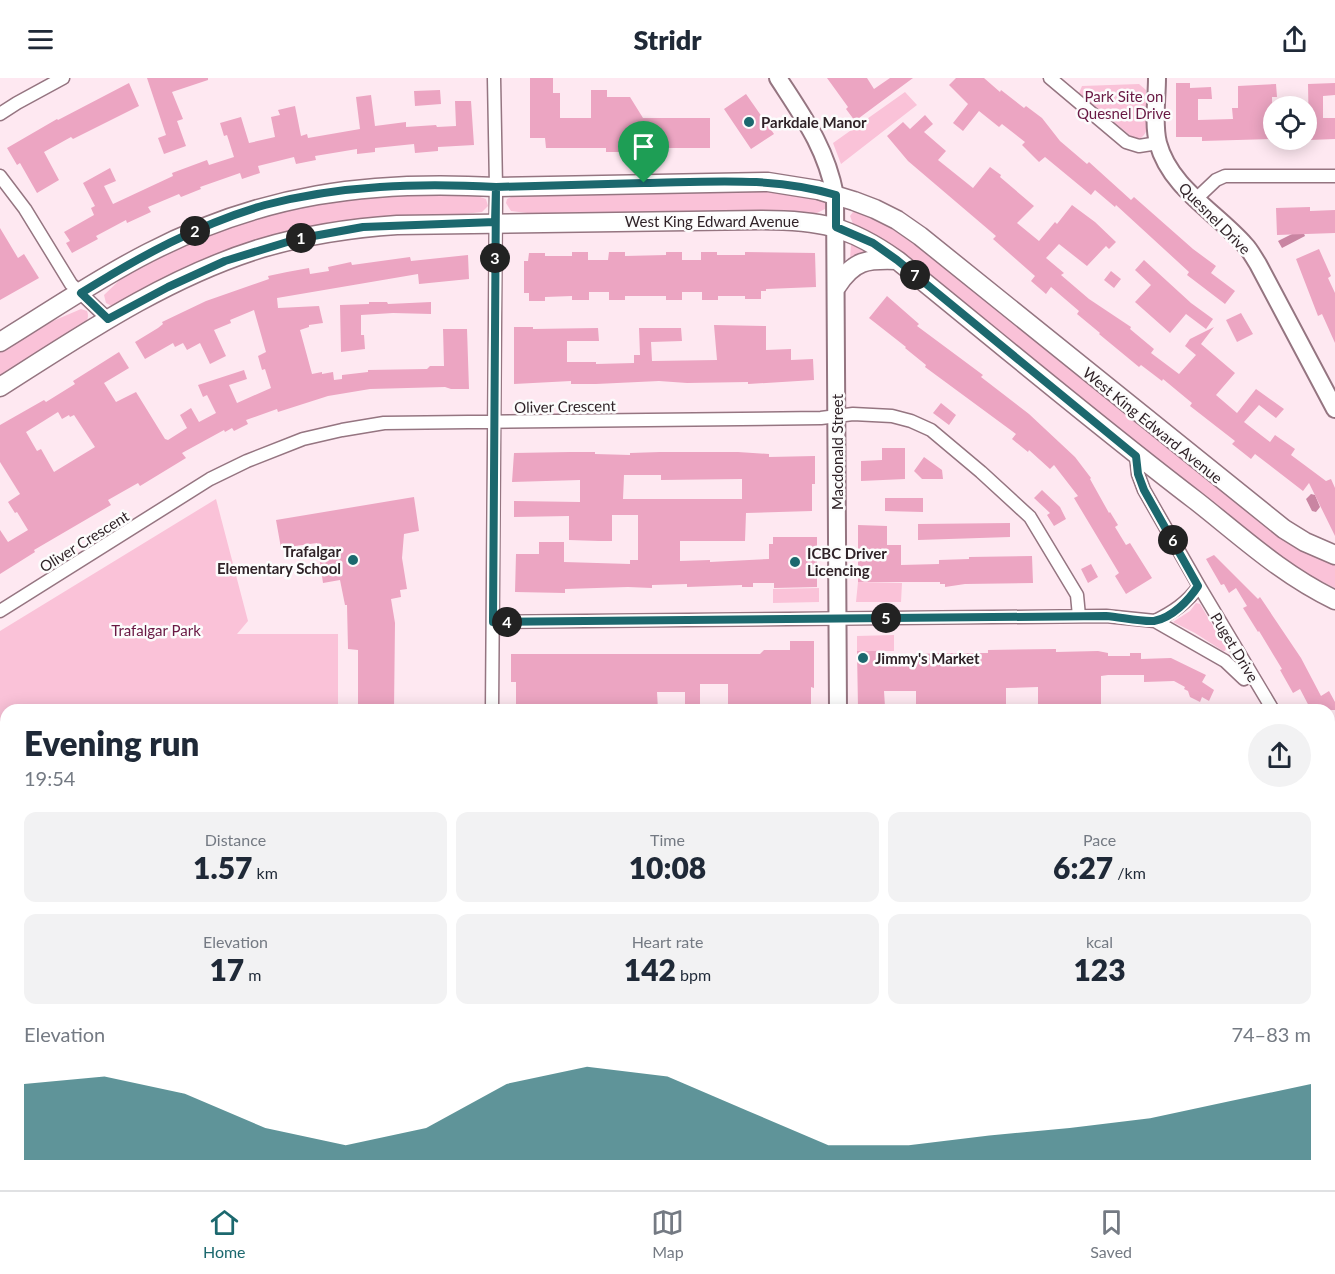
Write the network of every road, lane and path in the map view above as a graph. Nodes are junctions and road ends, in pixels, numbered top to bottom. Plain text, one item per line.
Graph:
1 (63, 78) edge
2 (494, 78) edge
3 (778, 78) edge
4 (1050, 78) edge
5 (1157, 78) edge
6 (0, 114) edge
7 (1158, 143) junction
8 (0, 176) edge
9 (1335, 176) edge
10 (496, 187) junction
11 (836, 195) junction
12 (1197, 198) junction
13 (495, 222) junction
14 (836, 227) junction
15 (897, 260) junction
16 (837, 286) junction
17 (81, 293) junction
18 (108, 319) junction
19 (0, 342) edge
20 (0, 387) edge
21 (1335, 409) edge
22 (837, 416) junction
23 (493, 421) junction
24 (1136, 456) junction
25 (1335, 555) edge
26 (1198, 586) junction
27 (1335, 600) edge
28 (0, 611) edge
29 (1079, 616) junction
30 (837, 619) junction
31 (1155, 621) junction
32 (493, 622) junction
33 (1252, 675) junction
34 (492, 704) edge
35 (838, 704) edge
36 (1269, 704) edge

1 - 6 street
2 - 10 street
3 - 11 street
4 - 7 street
5 - 7 street
7 - 12 street, Quesnel Drive
8 - 17 street
9 - 12 street
10 - 11 main road, West King Edward Avenue
10 - 13 street
10 - 17 main road, West King Edward Avenue
11 - 14 street, Macdonald Street
11 - 25 main road, West King Edward Avenue
12 - 21 street, Quesnel Drive
13 - 14 main road, West King Edward Avenue
13 - 18 main road, West King Edward Avenue
13 - 23 street
14 - 15 main road, West King Edward Avenue
14 - 16 street, Macdonald Street
15 - 16 main road
15 - 24 main road, West King Edward Avenue
16 - 22 street, Macdonald Street
17 - 18 street
17 - 19 main road, West King Edward Avenue
18 - 20 main road, West King Edward Avenue
22 - 23 street, Oliver Crescent
22 - 29 street, Oliver Crescent
22 - 30 street, Macdonald Street
23 - 28 street, Oliver Crescent
23 - 32 street
24 - 26 street, Puget Drive
24 - 27 main road, West King Edward Avenue
26 - 31 street
26 - 33 street, Puget Drive
29 - 30 street
29 - 31 street
30 - 32 street
30 - 35 street, Macdonald Street
31 - 33 street
32 - 34 street
33 - 36 street, Puget Drive

